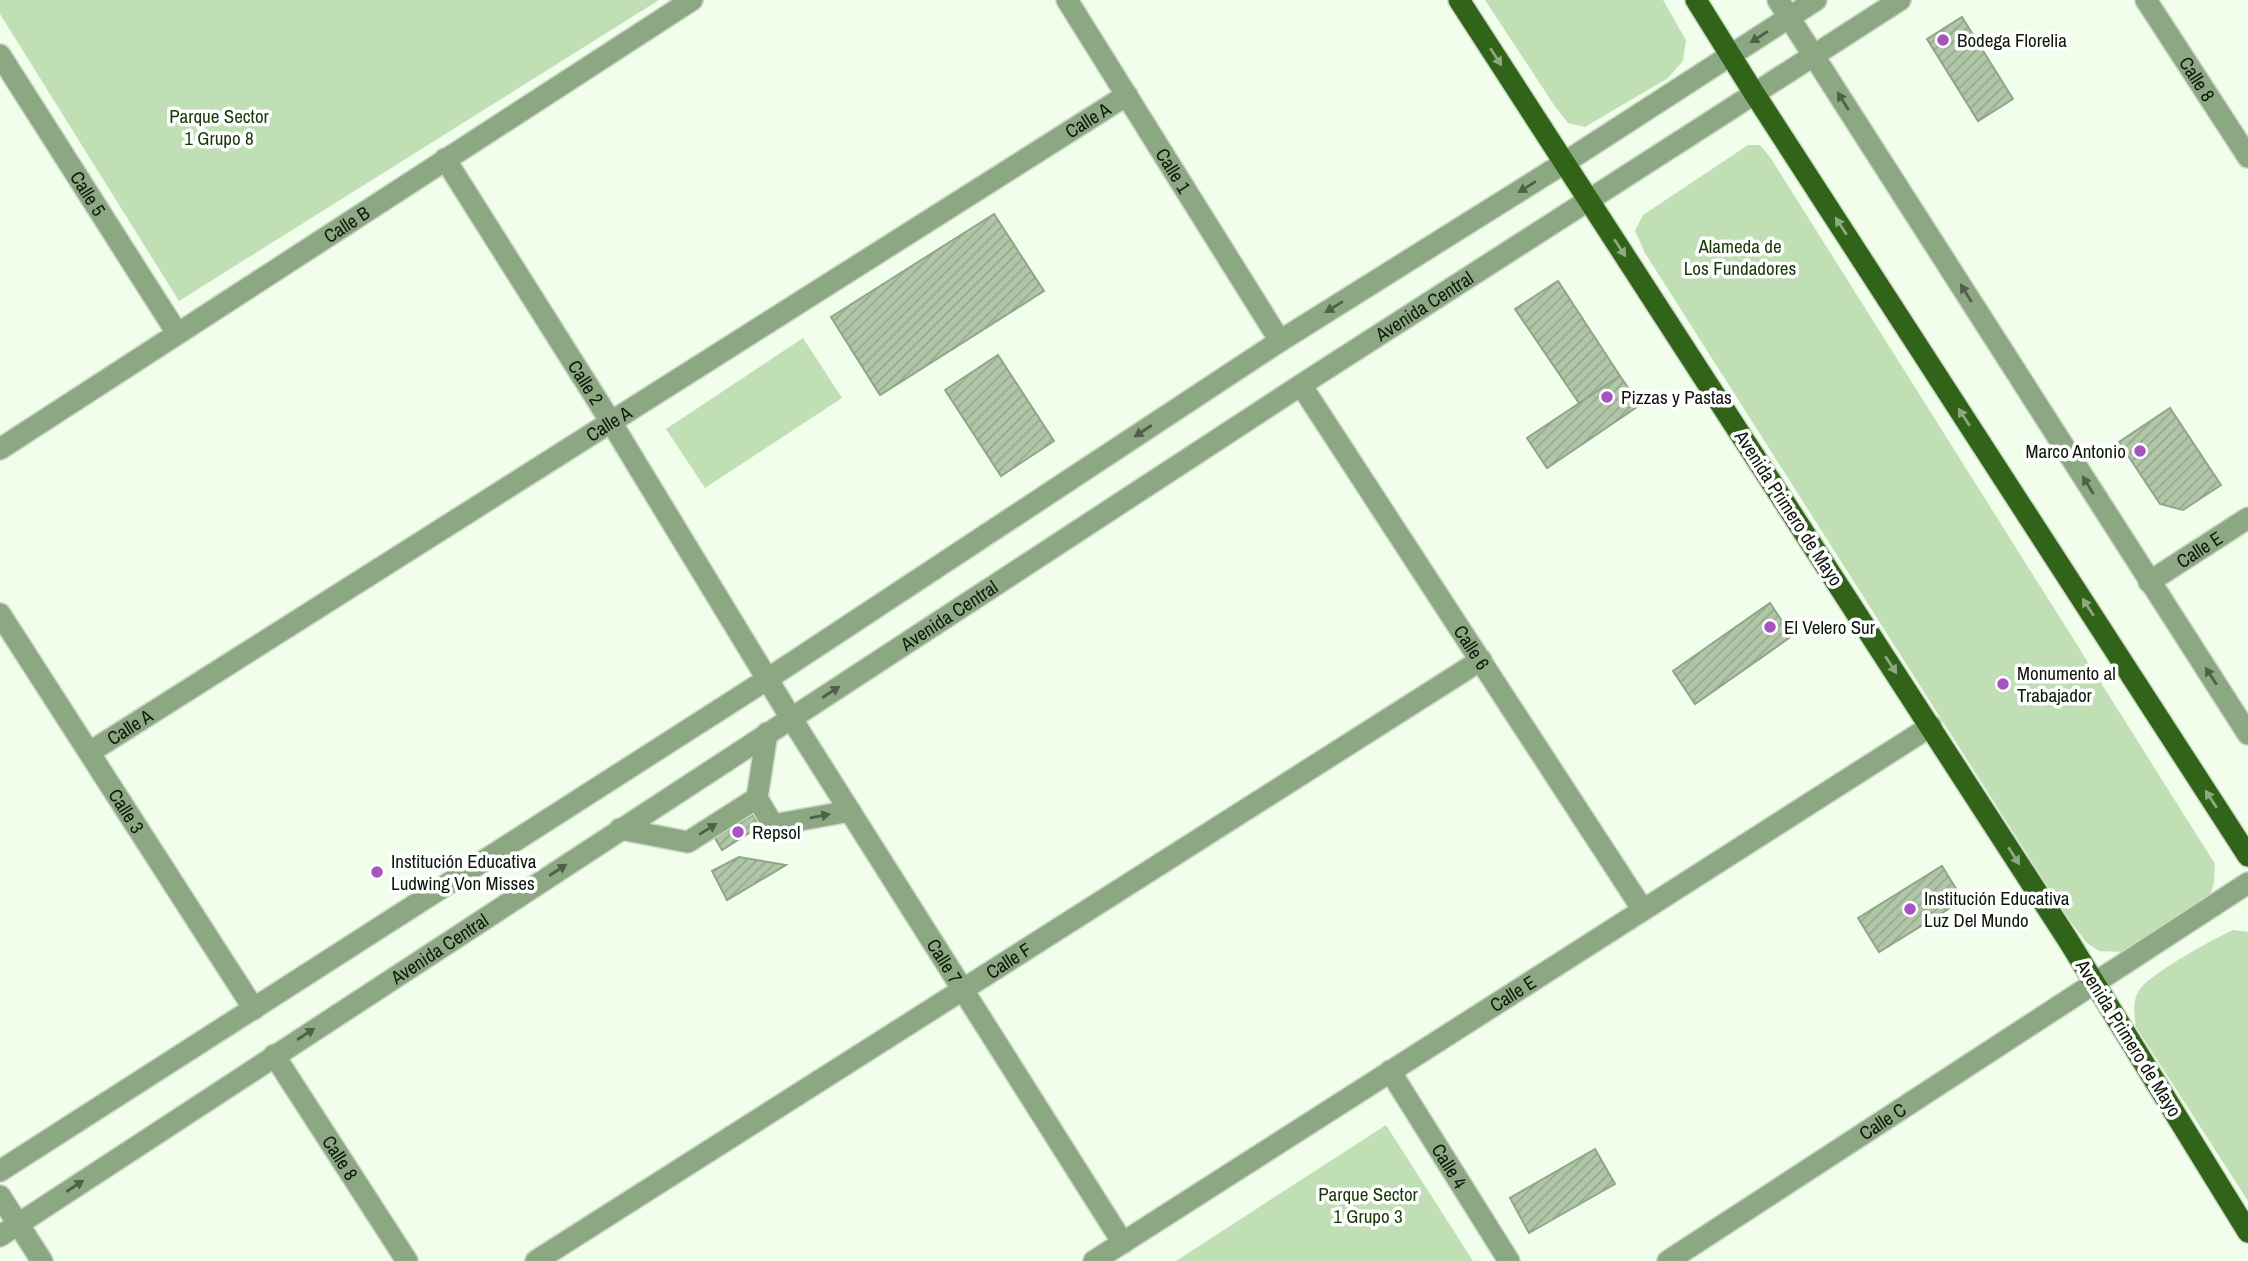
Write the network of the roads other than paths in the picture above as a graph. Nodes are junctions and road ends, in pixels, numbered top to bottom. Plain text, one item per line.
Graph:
1 (692, 0) edge
2 (1067, 0) edge
3 (1459, 0) edge
4 (1696, 0) edge
5 (1816, 0) edge
6 (1900, 0) edge
7 (2146, 0) edge
8 (1783, 9) edge
9 (1731, 55) junction
10 (1814, 55) junction
11 (3, 65) edge
12 (1754, 93) junction
13 (1127, 95) junction
14 (2248, 158) edge
15 (445, 159) junction
16 (1564, 163) junction
17 (1588, 200) junction
18 (177, 333) junction
19 (1280, 341) junction
20 (1301, 385) junction
21 (611, 422) junction
22 (0, 449) edge
23 (2248, 518) edge
24 (2149, 582) junction
25 (0, 614) edge
26 (1481, 660) junction
27 (769, 678) junction
28 (791, 718) junction
29 (1931, 726) junction
30 (767, 733) junction
31 (2248, 734) edge
32 (90, 752) junction
33 (757, 798) junction
34 (850, 811) junction
35 (620, 829) junction
36 (2248, 856) edge
37 (2248, 883) edge
38 (1643, 910) junction
39 (2095, 982) junction
40 (963, 989) junction
41 (254, 1009) junction
42 (274, 1055) junction
43 (1390, 1071) junction
44 (0, 1171) edge
45 (0, 1196) edge
46 (18, 1224) junction
47 (2248, 1232) edge
48 (0, 1236) edge
49 (1123, 1242) junction
50 (42, 1261) edge
51 (407, 1261) edge
52 (537, 1261) edge
53 (1094, 1261) edge
54 (1509, 1261) edge
55 (1668, 1261) edge

1 - 15 street, Calle B
2 - 13 street, Calle 1
3 -> 16 main road, Avenida Primero de Mayo
4 - 9 main road
5 - 8 street
6 - 10 street, Avenida Central
7 - 14 street, Calle 8
8 -> 9 street
8 - 10 street
9 - 12 main road
9 - 16 street
10 - 12 street, Avenida Central
24 -> 10 street
11 - 18 street, Calle 5
12 - 17 street, Avenida Central
36 -> 12 main road
13 - 19 street, Calle 1
13 - 21 street, Calle A
15 - 18 street, Calle B
15 - 21 street, Calle 2
16 - 17 main road, Avenida Primero de Mayo
16 -> 19 street
17 - 20 street, Avenida Central
17 -> 29 main road, Avenida Primero de Mayo
18 - 22 street, Calle B
19 -> 27 street
20 - 26 street, Calle 6
28 -> 20 street, Avenida Central
21 - 27 street, Calle 2
21 - 32 street, Calle A
23 - 24 street, Calle E
31 -> 24 street
25 - 32 street, Calle 3
26 - 38 street, Calle 6
26 - 40 street, Calle F
27 - 28 street, Calle 7
27 - 41 street
28 - 30 street, Avenida Central
28 - 34 street, Calle 7
29 - 38 street, Calle E
29 -> 39 main road, Avenida Primero de Mayo
30 - 33 street
30 - 35 street, Avenida Central
32 - 41 street, Calle 3
33 -> 34 street
35 -> 33 street
34 - 40 street, Calle 7
42 -> 35 street, Avenida Central
37 - 39 street, Calle C
38 - 43 street, Calle E
39 - 47 main road, Avenida Primero de Mayo
39 - 55 street, Calle C
40 - 49 street, Calle 7
40 - 52 street, Calle F
41 - 44 street
46 -> 42 street, Avenida Central
42 - 51 street, Calle 8
43 - 49 street, Calle E
43 - 54 street, Calle 4
45 - 46 street
46 - 48 street, Avenida Central
46 - 50 street
49 - 53 street, Calle E

